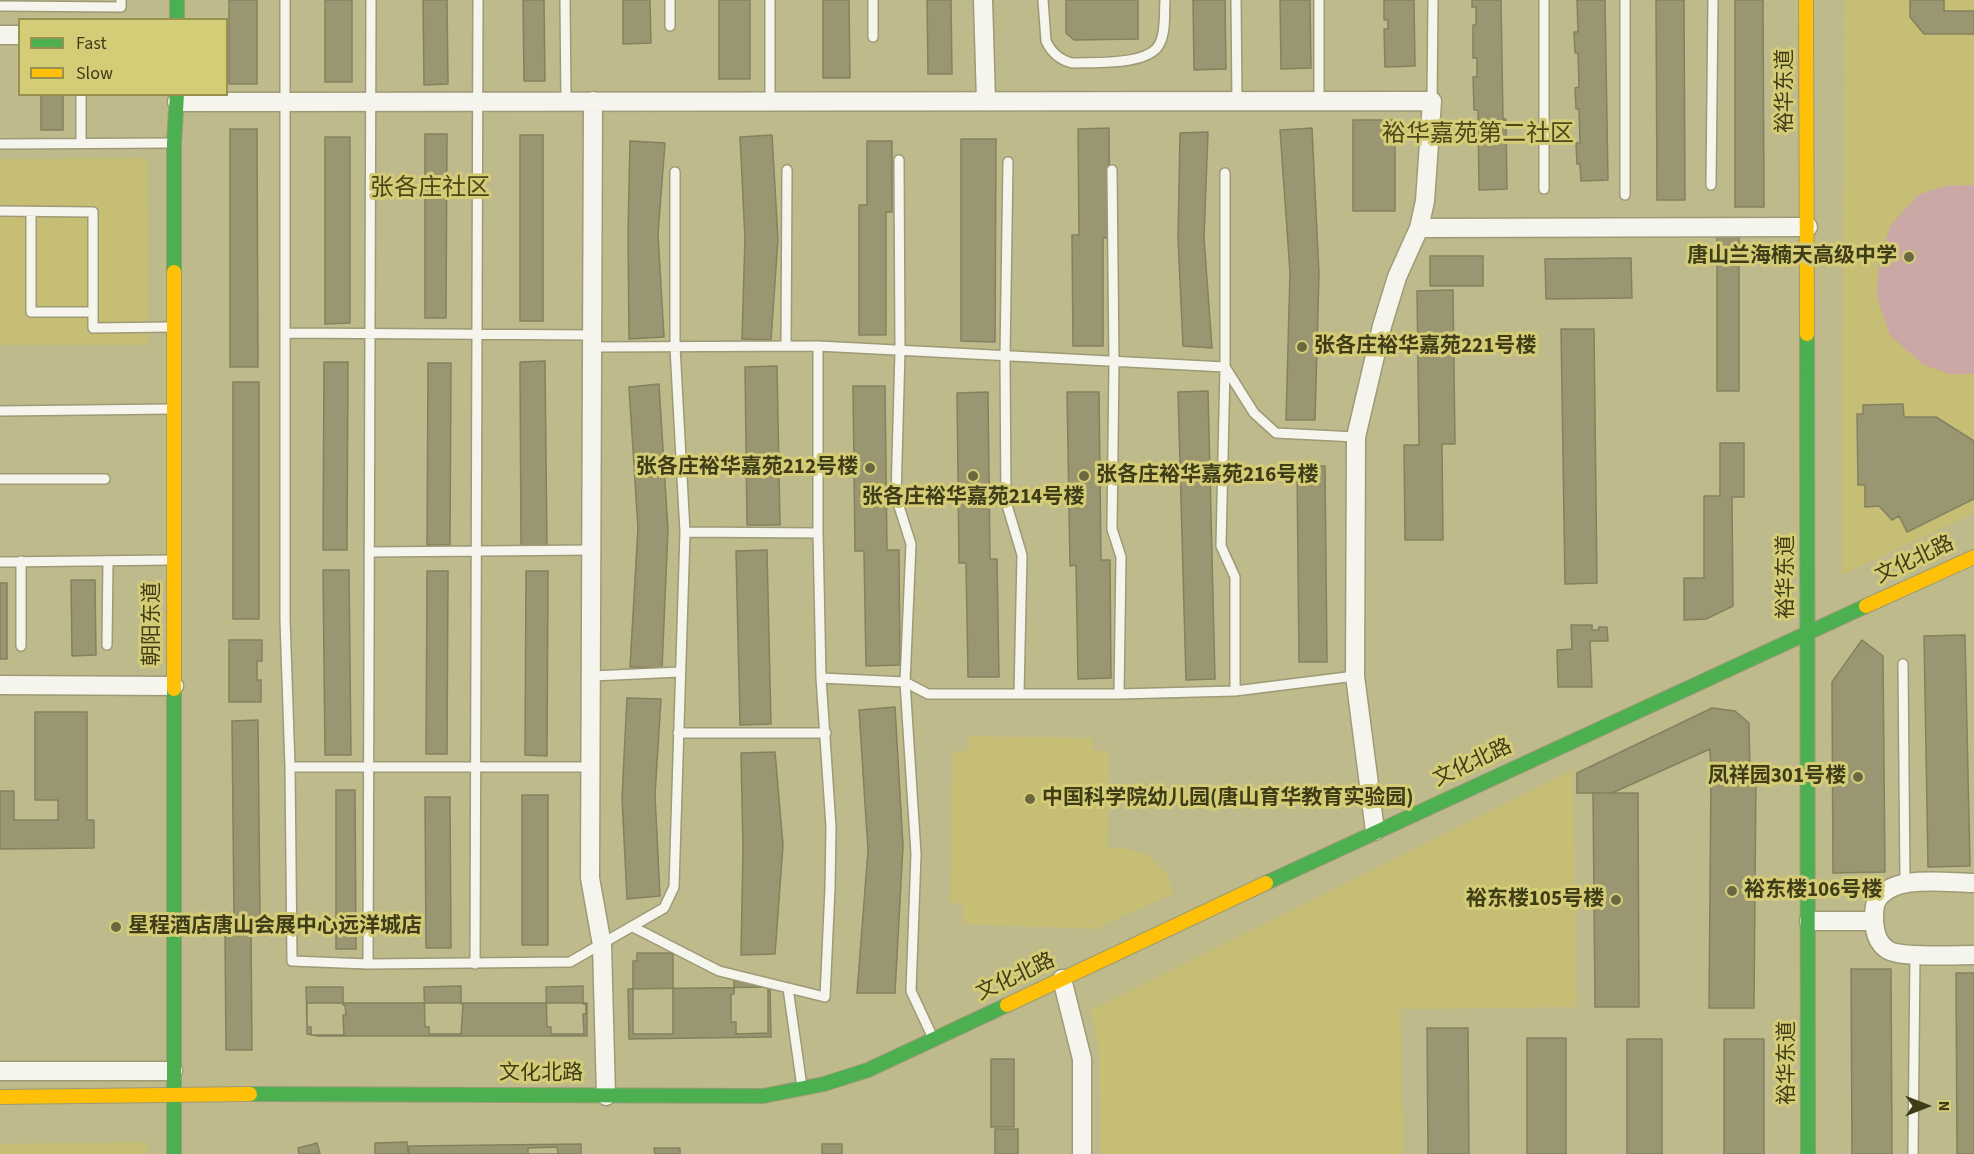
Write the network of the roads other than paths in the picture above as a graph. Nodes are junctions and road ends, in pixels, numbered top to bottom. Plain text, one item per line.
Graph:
1 (121, 0) edge
2 (177, 0) edge
3 (285, 0) edge
4 (371, 0) edge
5 (478, 0) edge
6 (565, 0) edge
7 (670, 0) edge
8 (770, 0) edge
9 (873, 0) edge
10 (983, 0) edge
11 (1043, 0) edge
12 (1165, 0) edge
13 (1236, 0) edge
14 (1319, 0) edge
15 (1433, 0) edge
16 (1544, 0) edge
17 (1625, 0) edge
18 (1713, 0) edge
19 (1806, 0) edge
20 (0, 6) edge
21 (177, 18) edge
22 (670, 26) dead end
23 (0, 35) edge
24 (18, 35) edge
25 (873, 37) dead end
26 (81, 96) edge
27 (177, 98) edge
28 (770, 100) junction
29 (285, 101) junction
30 (371, 101) junction
31 (477, 101) junction
32 (566, 101) junction
33 (593, 101) junction
34 (986, 101) junction
35 (1238, 101) junction
36 (1319, 101) junction
37 (1432, 101) junction
38 (174, 142) junction
39 (81, 143) junction
40 (0, 144) edge
41 (899, 160) dead end
42 (1008, 162) dead end
43 (787, 170) dead end
44 (1112, 170) dead end
45 (675, 172) dead end
46 (1225, 173) dead end
47 (1711, 185) dead end
48 (1544, 189) dead end
49 (1625, 195) dead end
50 (0, 212) edge
51 (31, 212) junction
52 (1808, 227) junction
53 (1419, 228) junction
54 (93, 312) junction
55 (174, 327) junction
56 (285, 333) junction
57 (370, 333) junction
58 (477, 334) junction
59 (593, 341) junction
60 (786, 346) junction
61 (818, 346) junction
62 (675, 347) junction
63 (900, 351) junction
64 (1005, 356) junction
65 (1114, 362) junction
66 (1225, 367) junction
67 (174, 409) junction
68 (0, 411) edge
69 (1356, 437) junction
70 (0, 479) edge
71 (105, 479) dead end
72 (685, 532) junction
73 (818, 533) junction
74 (592, 550) junction
75 (476, 551) junction
76 (369, 552) junction
77 (1974, 557) edge
78 (174, 560) junction
79 (0, 561) edge
80 (21, 561) junction
81 (108, 561) junction
82 (1808, 633) junction
83 (107, 645) dead end
84 (21, 646) dead end
85 (1903, 664) dead end
86 (680, 672) junction
87 (592, 676) junction
88 (1355, 676) junction
89 (821, 678) junction
90 (905, 682) junction
91 (0, 685) edge
92 (174, 686) junction
93 (1235, 691) junction
94 (1018, 694) junction
95 (1119, 694) junction
96 (678, 733) junction
97 (825, 733) junction
98 (290, 767) junction
99 (368, 767) junction
100 (475, 767) junction
101 (592, 767) junction
102 (1375, 831) junction
103 (1905, 882) junction
104 (1974, 883) edge
105 (1809, 921) junction
106 (1874, 921) junction
107 (633, 927) junction
108 (602, 945) junction
109 (1915, 955) junction
110 (1974, 955) edge
111 (368, 964) junction
112 (475, 964) junction
113 (1062, 979) junction
114 (788, 988) junction
115 (934, 1040) junction
116 (0, 1071) edge
117 (173, 1071) junction
118 (802, 1090) junction
119 (174, 1094) junction
120 (606, 1096) junction
121 (0, 1097) edge
122 (174, 1154) edge
123 (1083, 1154) edge
124 (1808, 1154) edge
125 (1913, 1154) edge

1 - 20 lane
2 - 21 street
3 - 29 lane
4 - 30 lane
5 - 31 lane
6 - 32 lane
7 - 22 lane
8 - 28 lane
9 - 25 lane
10 - 34 street
11 - 12 lane
13 - 35 lane
14 - 36 lane
15 - 37 lane
16 - 48 lane
17 - 49 lane
18 - 47 lane
19 - 52 street, 裕华东道
23 - 24 street
26 - 39 lane
27 - 29 street
27 - 38 street, 朝阳东道
28 - 33 street
28 - 34 street
29 - 30 street
29 - 56 lane
30 - 31 street
30 - 57 lane
31 - 32 street
31 - 58 lane
32 - 33 street
33 - 59 street
34 - 35 street
35 - 36 street
36 - 37 street
37 - 53 street
38 - 39 lane
38 - 55 street, 朝阳东道
39 - 40 lane
41 - 63 lane
42 - 64 lane
43 - 60 lane
44 - 65 lane
45 - 62 lane
46 - 66 lane
50 - 51 lane
51 - 54 lane
51 - 54 lane
52 - 53 street
52 - 82 street, 裕华东道
53 - 69 street
54 - 55 lane
55 - 67 street, 朝阳东道
56 - 57 lane
56 - 98 lane
57 - 58 lane
57 - 76 lane
58 - 59 lane
58 - 75 lane
59 - 62 lane
59 - 74 street
60 - 61 lane
60 - 62 lane
61 - 63 lane
61 - 73 lane
62 - 72 lane
63 - 64 lane
63 - 90 lane
64 - 65 lane
64 - 94 lane
65 - 66 lane
65 - 95 lane
66 - 69 lane
66 - 93 lane
67 - 68 lane
67 - 78 street, 朝阳东道
69 - 88 street
70 - 71 lane
72 - 73 lane
72 - 86 lane
73 - 89 lane
74 - 75 lane
74 - 87 street
75 - 76 lane
75 - 100 lane
76 - 99 lane
77 - 82 street, 文化北路
78 - 81 lane
78 - 92 street, 朝阳东道
79 - 80 lane
80 - 81 lane
80 - 84 lane
81 - 83 lane
82 - 102 street, 文化北路
82 - 105 street, 裕华东道
85 - 103 lane
86 - 87 lane
86 - 96 lane
87 - 101 street
88 - 93 lane
88 - 102 street
89 - 90 lane
89 - 97 lane
90 - 94 lane
90 - 115 lane
91 - 92 street
92 - 117 street, 朝阳东道
93 - 95 lane
94 - 95 lane
96 - 97 lane
96 - 107 lane
97 - 114 lane
98 - 99 lane
98 - 111 lane
99 - 100 lane
99 - 111 lane
100 - 101 lane
100 - 112 lane
101 - 108 street
102 - 113 street, 文化北路
103 - 104 street
103 - 106 street
105 - 106 street
105 - 124 street, 裕华东道
106 - 109 street
107 - 108 lane
107 - 114 lane
108 - 112 lane
108 - 120 street
109 - 110 street
109 - 125 lane
111 - 112 lane
113 - 115 street, 文化北路
113 - 123 street
114 - 118 lane
115 - 118 street, 文化北路
116 - 117 street
117 - 119 street, 朝阳东道
118 - 120 street, 文化北路
119 - 120 street, 文化北路
119 - 121 street, 文化北路
119 - 122 street, 朝阳东道

